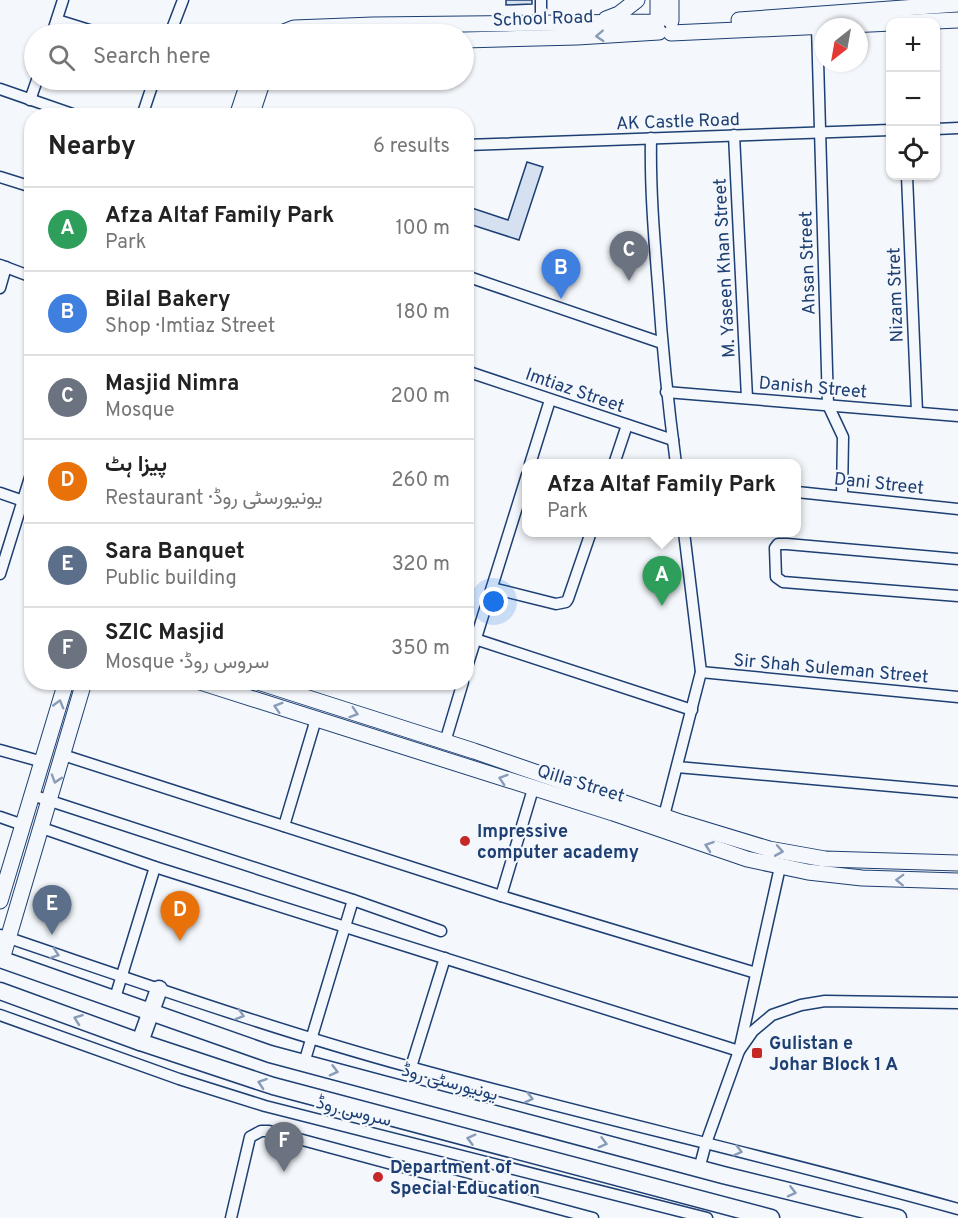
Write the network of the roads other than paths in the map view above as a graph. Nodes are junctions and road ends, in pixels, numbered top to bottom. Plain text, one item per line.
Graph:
1 (63, 0) edge
2 (183, 0) edge
3 (541, 0) edge
4 (637, 0) edge
5 (658, 0) edge
6 (670, 0) edge
7 (958, 4) edge
8 (910, 14) edge
9 (868, 19) edge
10 (57, 20) junction
11 (958, 20) edge
12 (600, 21) junction
13 (541, 23) junction
14 (56, 24) edge
15 (70, 24) edge
16 (174, 24) edge
17 (452, 24) edge
18 (814, 26) edge
19 (666, 27) junction
20 (577, 29) junction
21 (474, 39) edge
22 (818, 72) edge
23 (0, 89) edge
24 (33, 90) edge
25 (150, 90) edge
26 (248, 90) edge
27 (257, 90) edge
28 (30, 99) junction
29 (55, 108) edge
30 (144, 108) edge
31 (246, 108) edge
32 (247, 108) edge
33 (958, 128) edge
34 (940, 129) edge
35 (886, 130) edge
36 (819, 132) junction
37 (734, 135) junction
38 (651, 138) junction
39 (474, 145) edge
40 (0, 177) edge
41 (907, 180) edge
42 (24, 184) edge
43 (3, 266) edge
44 (24, 274) edge
45 (474, 279) edge
46 (0, 288) edge
47 (662, 343) junction
48 (474, 374) edge
49 (666, 392) junction
50 (747, 398) junction
51 (550, 400) junction
52 (828, 405) junction
53 (917, 412) junction
54 (958, 416) edge
55 (627, 425) junction
56 (673, 440) junction
57 (532, 459) edge
58 (616, 459) edge
59 (675, 459) edge
60 (522, 491) edge
61 (801, 492) edge
62 (0, 493) edge
63 (842, 495) junction
64 (24, 501) edge
65 (958, 509) edge
66 (24, 510) edge
67 (589, 537) edge
68 (685, 537) edge
69 (958, 559) edge
70 (0, 574) edge
71 (492, 588) junction
72 (958, 596) edge
73 (474, 631) edge
74 (474, 639) edge
75 (701, 672) junction
76 (64, 690) edge
77 (82, 690) edge
78 (225, 690) edge
79 (283, 690) edge
80 (461, 690) edge
81 (958, 697) edge
82 (692, 710) junction
83 (316, 719) junction
84 (445, 742) junction
85 (0, 750) edge
86 (63, 755) junction
87 (42, 762) junction
88 (677, 767) junction
89 (533, 789) junction
90 (958, 792) edge
91 (32, 795) junction
92 (49, 801) junction
93 (664, 816) junction
94 (0, 817) edge
95 (23, 825) junction
96 (284, 826) junction
97 (42, 828) junction
98 (862, 860) junction
99 (958, 864) edge
100 (155, 867) junction
101 (780, 867) junction
102 (862, 878) junction
103 (958, 881) edge
104 (501, 896) junction
105 (354, 900) junction
106 (0, 901) edge
107 (346, 926) junction
108 (441, 931) dead end
109 (4, 936) edge
110 (445, 958) junction
111 (1, 959) edge
112 (756, 973) junction
113 (120, 977) junction
114 (159, 989) junction
115 (0, 991) edge
116 (115, 998) junction
117 (958, 1003) edge
118 (152, 1011) junction
119 (0, 1015) edge
120 (311, 1039) junction
121 (140, 1042) junction
122 (739, 1051) junction
123 (133, 1062) junction
124 (304, 1063) junction
125 (411, 1067) junction
126 (706, 1143) junction
127 (699, 1169) junction
128 (666, 1205) edge
129 (958, 1209) edge
130 (588, 1217) edge
131 (231, 1218) edge
132 (707, 1218) edge
133 (771, 1218) edge
134 (898, 1218) edge

1 - 10 street
2 - 16 street
3 - 13 street
4 - 12 street
5 - 19 street
6 - 19 street
7 - 8 street, School Road
8 - 9 street, School Road
8 - 11 street, School Road
8 - 19 street, School Road
10 - 14 street
10 - 15 street
12 - 19 street, School Road
12 - 20 street, School Road
13 - 17 street, School Road
13 - 20 street, School Road
18 - 19 street, School Road
19 -> 20 street, School Road
20 - 21 street, School Road
22 - 36 street, Ahsan Street
23 - 28 street
24 - 28 street
25 - 30 street
26 - 31 street
27 - 32 street
28 - 29 street
33 - 34 street
35 - 36 street, AK Castle Road
36 - 37 street, AK Castle Road
36 - 52 street, Ahsan Street
37 - 38 street, AK Castle Road
37 - 50 street, M. Yaseen Khan Street
38 - 39 street, AK Castle Road
38 - 47 street
40 - 42 street
41 - 53 street, Nizam Stret
43 - 44 street
43 - 46 street
45 - 47 street
47 - 49 street
48 - 51 street, Imtiaz Street
49 - 50 street, Danish Street
49 - 56 street
50 - 52 street, Danish Street
51 - 55 street, Imtiaz Street
51 - 57 street
52 - 53 street, Danish Street
52 - 63 street, Ahsan Street
53 - 54 street, Danish Street
55 - 56 street, Imtiaz Street
55 - 58 street
56 - 59 street
60 - 71 street
61 - 63 street, Dani Street
62 - 64 street
63 - 65 street, Dani Street
66 - 70 street
67 - 71 street
68 - 75 street
69 - 72 street
71 - 73 street
74 - 82 street
75 - 81 street, Sir Shah Suleman Street
75 - 82 street
87 -> 76 street
77 - 86 street
83 -> 78 street, Qilla Street
79 -> 84 street, Qilla Street
80 - 84 street
82 - 88 street
89 -> 83 street, Qilla Street
83 - 96 street
84 - 93 street, Qilla Street
85 - 87 street
86 -> 92 street
86 - 96 street
87 - 91 street
88 - 90 street
88 - 93 street
101 -> 89 street, Qilla Street
89 - 104 street
91 - 92 street
91 - 95 street
92 - 97 street
92 - 105 street
93 -> 98 street, Qilla Street
94 - 95 street
95 - 106 street
96 - 104 street
97 - 100 street
97 - 109 street
98 - 99 street, Qilla Street
98 - 102 street
100 - 107 street
100 - 113 street
101 - 102 street, Qilla Street
101 - 112 street
103 -> 102 street, Qilla Street
104 - 112 street
105 - 107 street
105 - 108 street
107 - 110 street
107 - 120 street
109 - 111 street
109 -> 113 street
110 - 122 street
110 - 125 street
111 - 116 main road, یونیورسٹی روڈ
112 - 122 street
113 - 114 street
113 - 116 street
114 - 118 main road
114 -> 120 street
121 -> 115 main road
116 - 118 main road, یونیورسٹی روڈ
117 - 122 street
118 - 121 main road
118 - 124 main road, یونیورسٹی روڈ
119 - 123 street, سروس روڈ
120 - 124 street
120 - 125 street
121 - 123 street
128 -> 121 main road
122 - 126 street
123 - 128 street, سروس روڈ
124 -> 127 main road, یونیورسٹی روڈ
125 -> 126 street
126 - 127 street
126 -> 129 street
127 -> 134 main road, یونیورسٹی روڈ
128 - 132 street, سروس روڈ
128 - 133 main road
130 - 131 street

